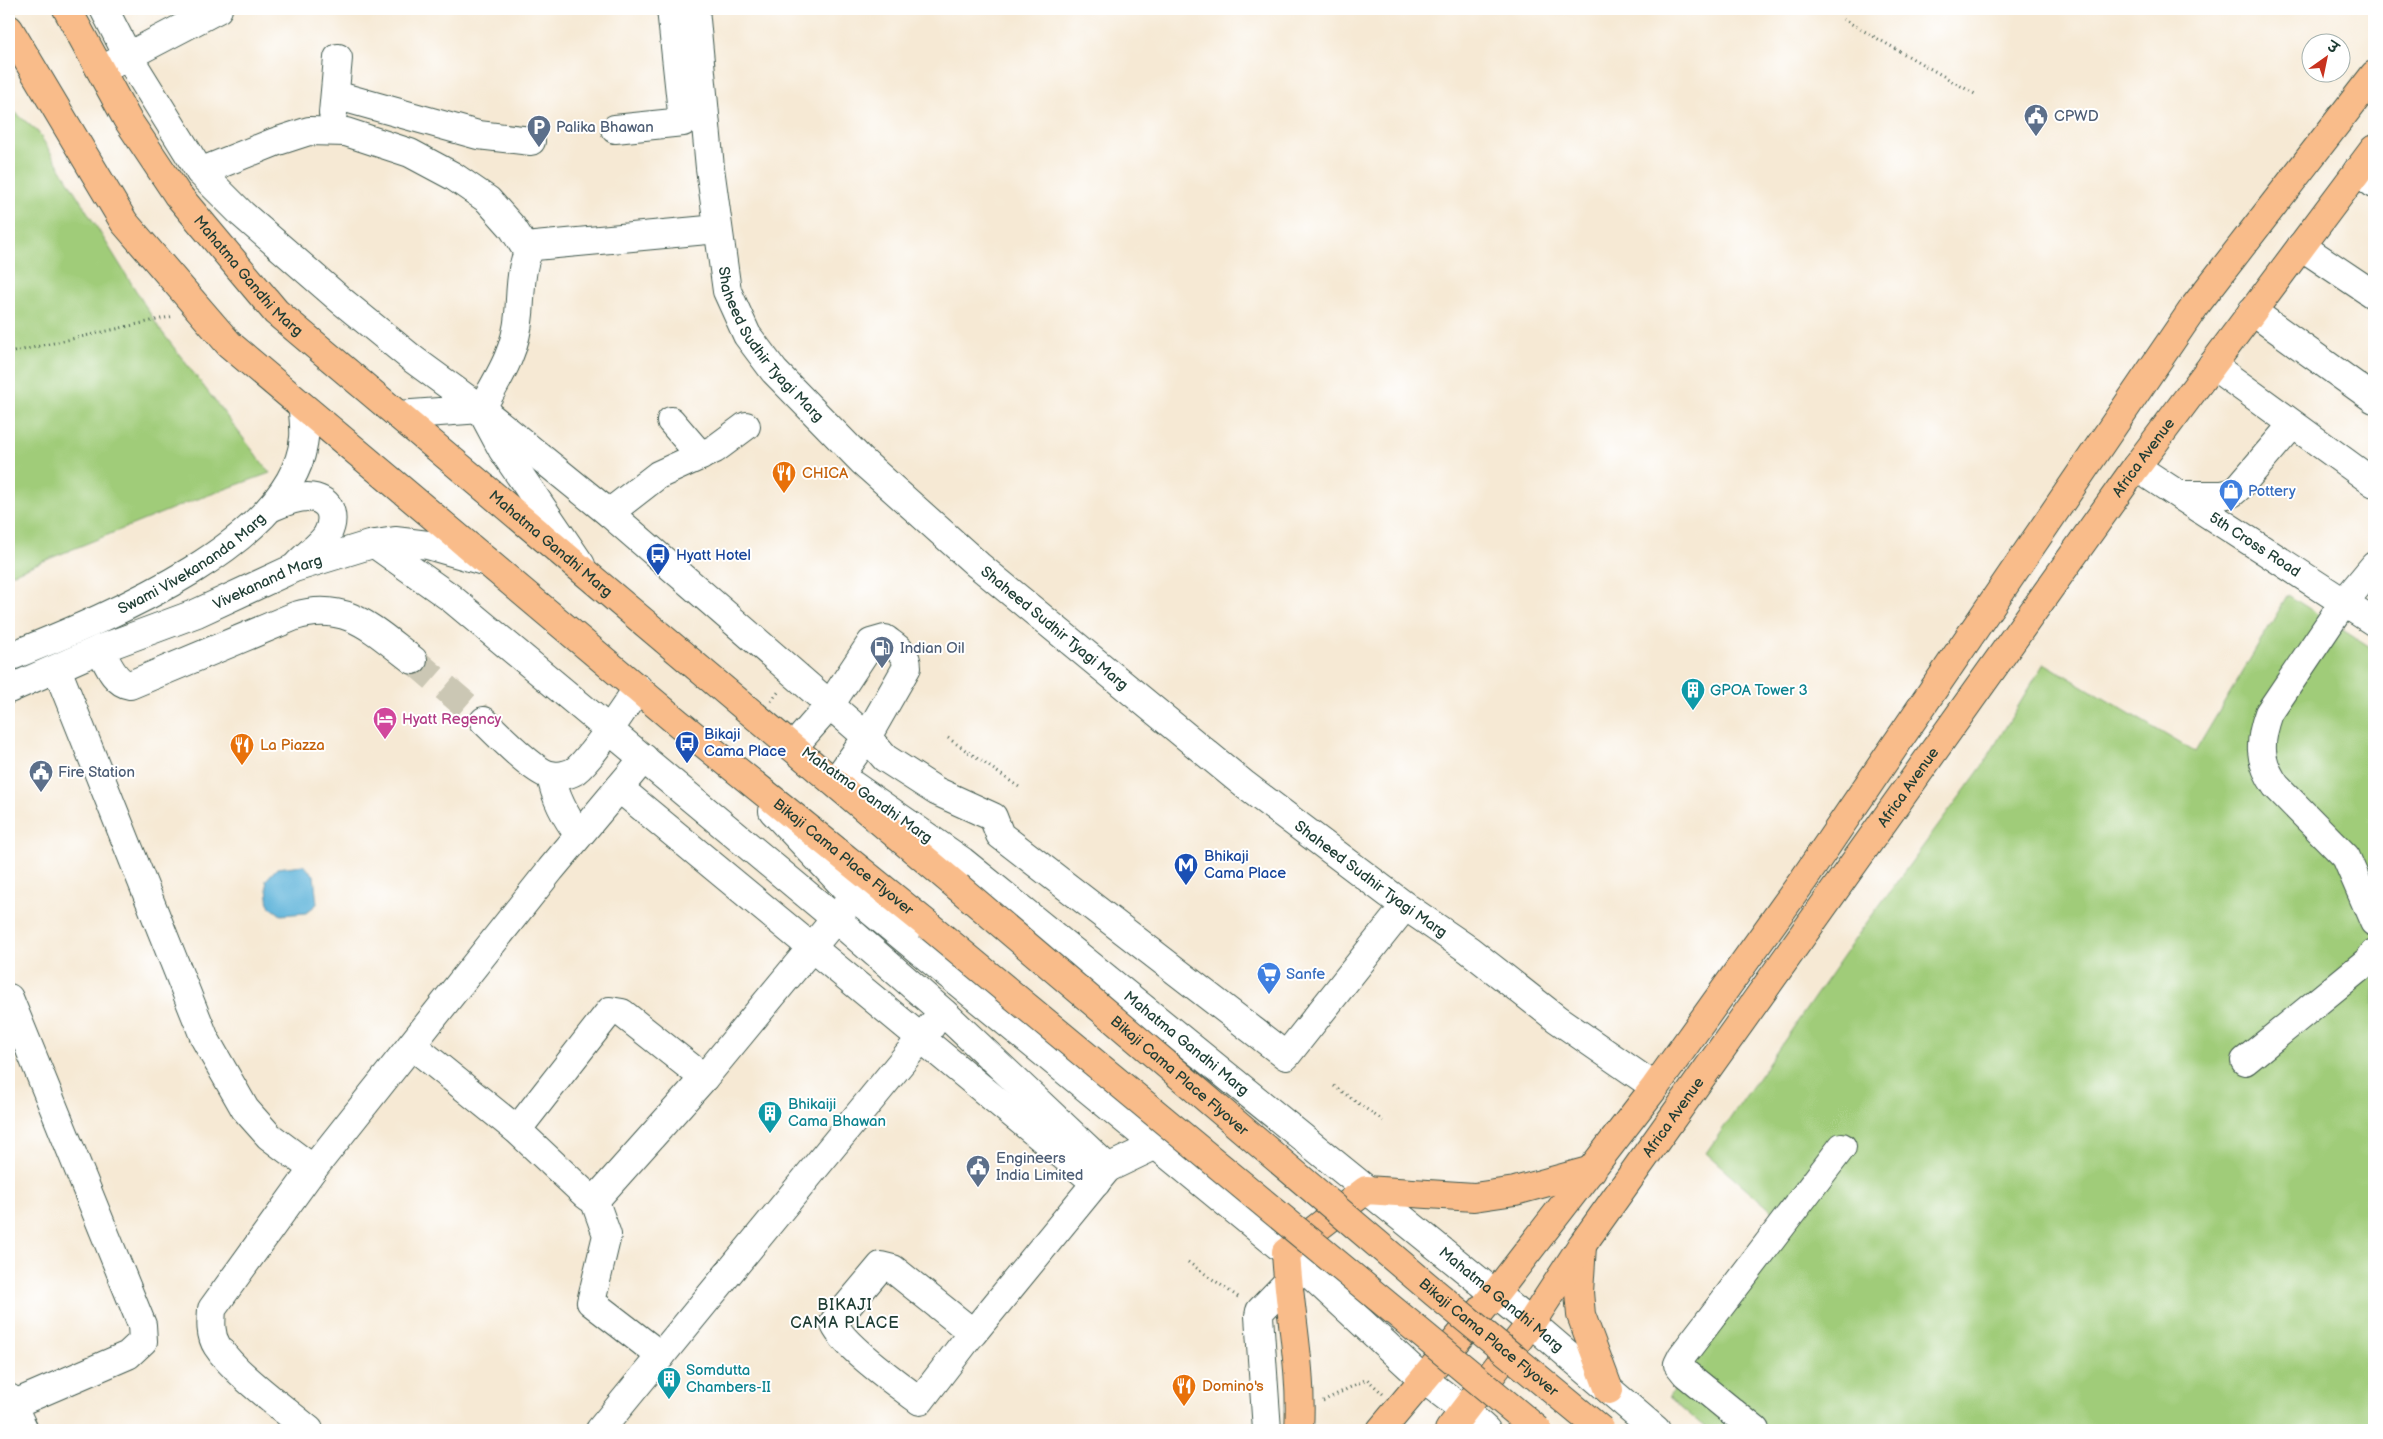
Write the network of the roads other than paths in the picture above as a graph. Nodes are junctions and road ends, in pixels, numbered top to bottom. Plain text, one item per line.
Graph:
1 (67, 9) edge
2 (104, 9) edge
3 (218, 9) edge
4 (671, 9) edge
5 (695, 9) edge
6 (9, 29) edge
7 (128, 56) junction
8 (338, 58) dead end
9 (101, 70) junction
10 (2374, 75) edge
11 (335, 95) junction
12 (694, 121) junction
13 (615, 129) dead end
14 (332, 132) junction
15 (531, 141) dead end
16 (2374, 149) edge
17 (200, 172) junction
18 (2365, 178) edge
19 (718, 229) junction
20 (2301, 246) junction
21 (528, 252) junction
22 (2374, 295) edge
23 (2252, 311) junction
24 (2212, 365) junction
25 (2374, 399) edge
26 (303, 408) junction
27 (481, 409) junction
28 (398, 415) junction
29 (671, 421) dead end
30 (2292, 424) junction
31 (746, 426) dead end
32 (702, 456) junction
33 (2136, 467) junction
34 (2374, 483) edge
35 (2180, 495) junction
36 (270, 508) junction
37 (609, 513) junction
38 (375, 544) junction
39 (487, 562) junction
40 (2374, 566) edge
41 (294, 568) junction
42 (587, 574) junction
43 (2344, 602) junction
44 (2374, 622) edge
45 (100, 649) junction
46 (9, 656) edge
47 (413, 660) tunnel mouth
48 (57, 669) junction
49 (638, 688) junction
50 (9, 689) edge
51 (830, 705) junction
52 (760, 720) junction
53 (484, 721) tunnel mouth
54 (608, 728) junction
55 (868, 737) junction
56 (795, 745) junction
57 (644, 758) junction
58 (727, 762) junction
59 (551, 775) junction
60 (840, 775) junction
61 (619, 788) junction
62 (579, 835) junction
63 (854, 898) junction
64 (1405, 906) junction
65 (836, 919) junction
66 (2374, 922) edge
67 (812, 948) junction
68 (2374, 953) edge
69 (9, 998) edge
70 (943, 1012) junction
71 (921, 1038) junction
72 (418, 1049) junction
73 (2245, 1061) dead end
74 (704, 1078) junction
75 (1655, 1087) junction
76 (368, 1119) dead end
77 (517, 1130) junction
78 (1154, 1146) junction
79 (1842, 1147) dead end
80 (314, 1169) junction
81 (1592, 1170) junction
82 (1102, 1175) junction
83 (1366, 1190) junction
84 (594, 1198) junction
85 (1582, 1245) junction
86 (1286, 1252) junction
87 (1287, 1283) junction
88 (1495, 1294) junction
89 (1531, 1323) junction
90 (973, 1333) junction
91 (661, 1356) junction
92 (1423, 1379) junction
93 (1609, 1390) junction
94 (10, 1401) edge
95 (1456, 1420) edge
96 (24, 1430) edge
97 (308, 1430) edge
98 (600, 1430) edge
99 (1267, 1430) edge
100 (1299, 1430) edge
101 (1381, 1430) edge
102 (1486, 1430) edge
103 (1538, 1430) edge
104 (1601, 1430) edge
105 (1656, 1430) edge
106 (1755, 1430) edge

1 - 9 main road, Mahatma Gandhi Marg
2 - 7 street
3 - 7 street
4 - 12 street
5 - 12 street, Shaheed Sudhir Tyagi Marg
6 - 26 main road
7 - 9 street
7 - 17 street
8 - 11 street
9 - 28 main road, Mahatma Gandhi Marg
10 - 75 main road, Africa Avenue
11 - 14 street
11 - 15 street
12 - 13 street
12 - 19 street, Shaheed Sudhir Tyagi Marg
14 - 17 street
14 - 21 street
16 - 18 main road, Africa Avenue
17 - 27 street
18 - 20 main road, Africa Avenue
19 - 21 street
19 - 64 street, Shaheed Sudhir Tyagi Marg
20 - 22 street
20 - 23 main road, Africa Avenue
21 - 27 street
23 - 24 main road, Africa Avenue
23 - 25 street
24 - 30 street
24 - 33 main road, Africa Avenue
26 - 36 street, Swami Vivekananda Marg
26 - 39 main road
27 - 28 street
27 - 37 street
27 - 42 street
28 - 42 main road, Mahatma Gandhi Marg
29 - 32 street
30 - 34 street
30 - 35 street
31 - 32 street
32 - 37 street
33 - 35 street, 5th Cross Road
33 - 85 main road, Africa Avenue
35 - 43 street, 5th Cross Road
36 - 41 street
36 - 46 street, Swami Vivekananda Marg
37 - 51 street
38 - 39 street, Vivekanand Marg
38 - 41 street, Vivekanand Marg
38 - 54 street
39 - 49 main road
40 - 43 street
41 - 45 street, Vivekanand Marg
42 - 52 main road, Mahatma Gandhi Marg
43 - 44 street, 5th Cross Road
43 - 66 street
45 - 47 street
45 - 48 street, Vivekanand Marg
48 - 50 street
48 - 80 street
49 - 54 street
49 - 58 main road
51 - 55 street
51 - 55 street
51 - 56 street
52 - 56 street, Mahatma Gandhi Marg
52 - 104 main road, Bikaji Cama Place Flyover, bridge
53 - 59 street
54 - 57 street
54 - 59 street
55 - 60 street
55 - 64 street
56 - 60 street, Mahatma Gandhi Marg
57 - 61 street
57 - 65 street
58 - 63 street
58 - 103 main road, Bikaji Cama Place Flyover, bridge
59 - 62 street
60 - 83 street, Mahatma Gandhi Marg
61 - 62 street
61 - 67 street
62 - 72 street
63 - 65 street
63 - 78 street
64 - 75 street, Shaheed Sudhir Tyagi Marg
65 - 67 street
65 - 70 street
67 - 71 street
67 - 74 street
68 - 73 street
69 - 94 street
70 - 71 street
70 - 82 street
71 - 82 street
71 - 91 street
72 - 76 street
72 - 77 street
72 - 80 street
74 - 77 street
74 - 84 street
75 - 81 main road, Africa Avenue
77 - 84 street
78 - 82 street
78 - 86 street
79 - 106 street
80 - 97 street
81 - 83 main road
81 - 88 main road, Africa Avenue
82 - 90 street
83 - 86 main road
83 - 88 street, Mahatma Gandhi Marg
84 - 91 street
85 - 89 main road, Africa Avenue
85 - 93 main road
86 - 87 main road
86 - 92 street
87 - 99 street
87 - 100 main road
88 - 89 street, Mahatma Gandhi Marg
88 - 92 main road, Africa Avenue
89 - 93 street, Mahatma Gandhi Marg
89 - 95 main road, Africa Avenue
90 - 90 street
91 - 98 street
92 - 95 street
92 - 101 main road
93 - 105 street, Mahatma Gandhi Marg
94 - 96 street
95 - 102 street

